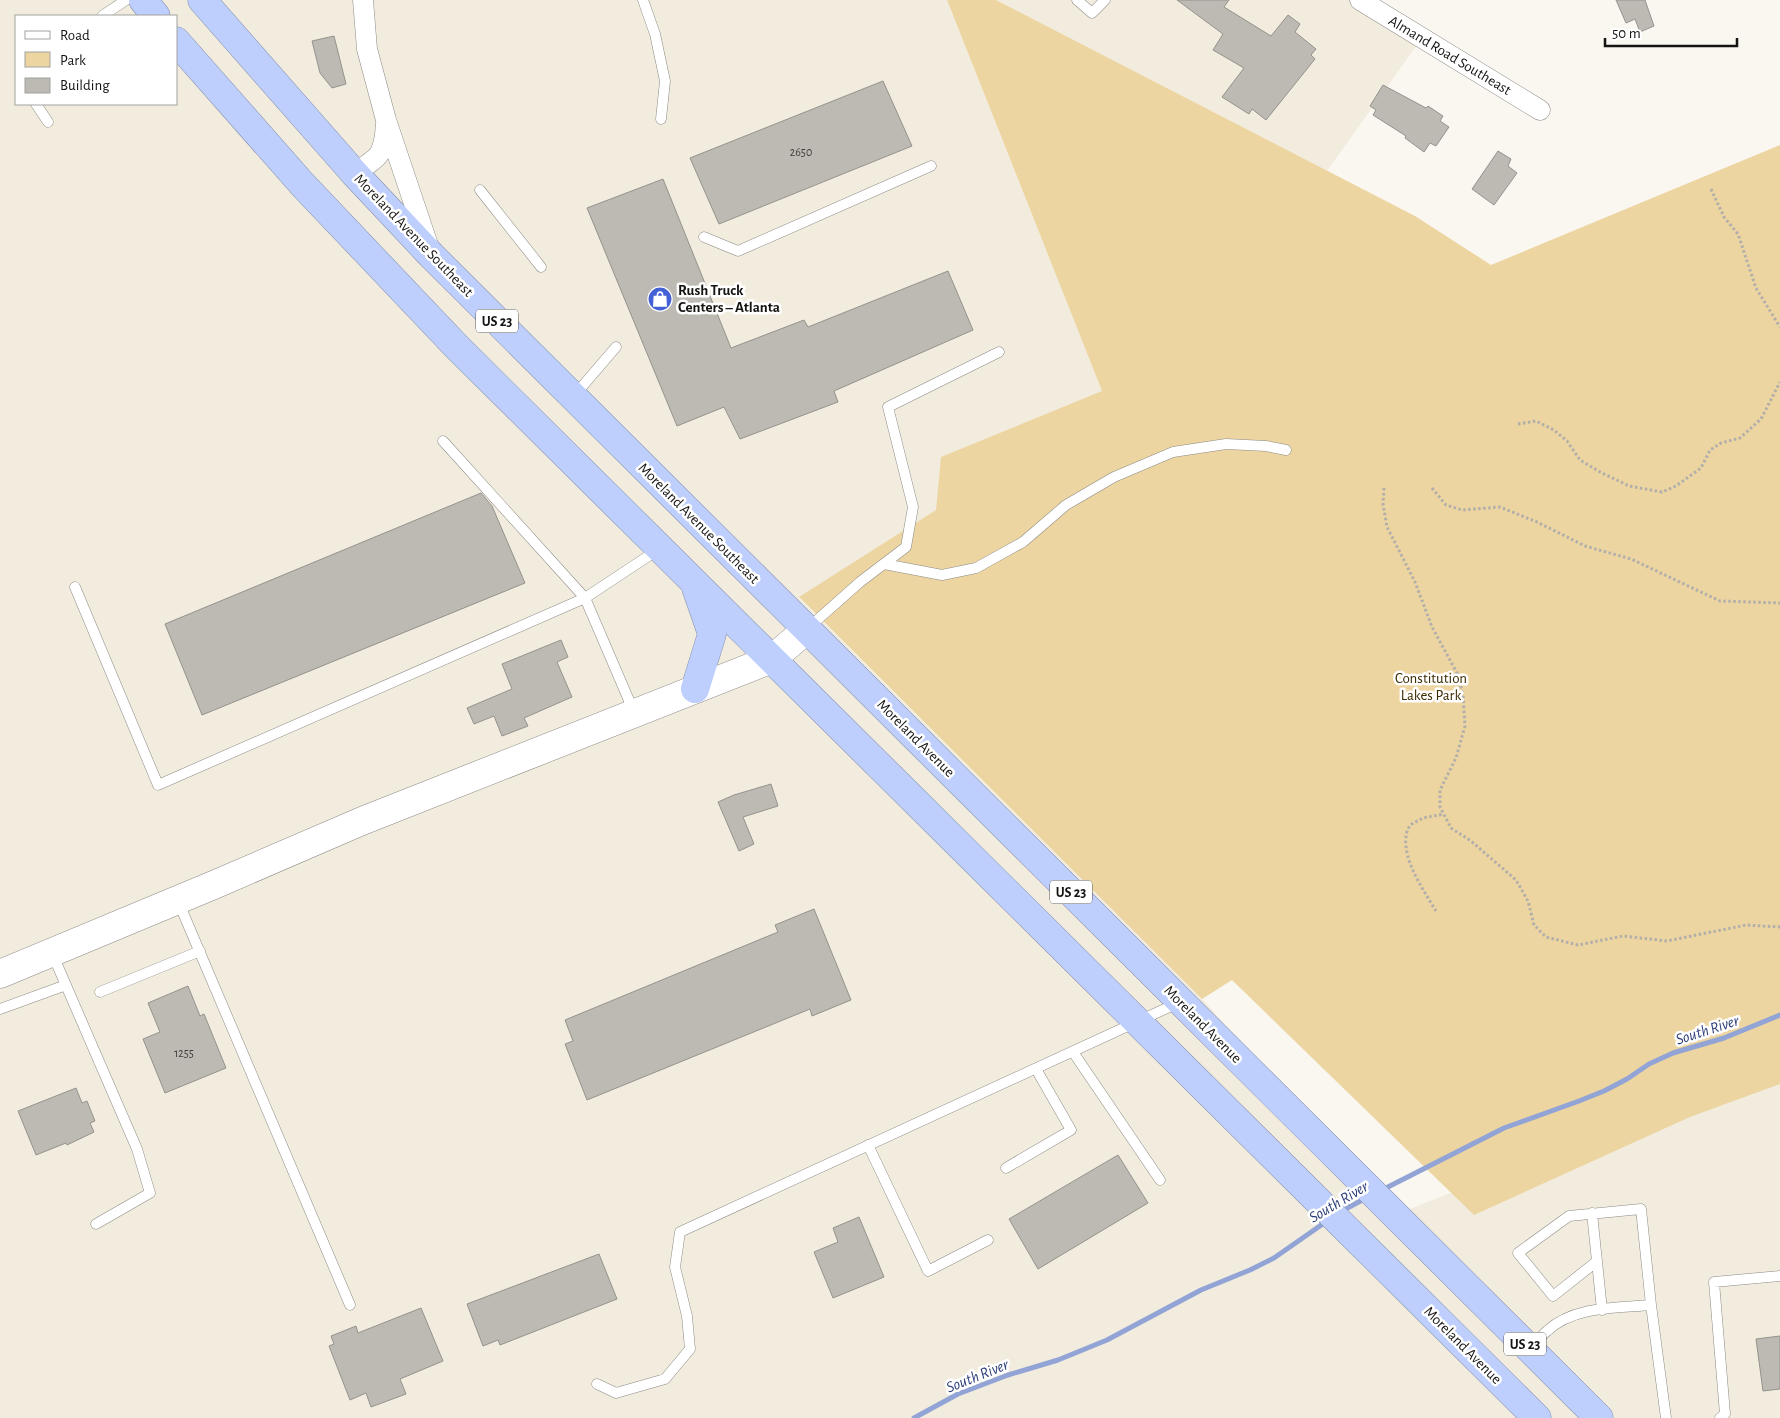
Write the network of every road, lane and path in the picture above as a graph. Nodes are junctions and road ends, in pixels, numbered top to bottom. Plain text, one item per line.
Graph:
1 (126, 0) edge
2 (143, 0) edge
3 (202, 0) edge
4 (363, 0) edge
5 (643, 0) edge
6 (1077, 0) edge
7 (1105, 0) edge
8 (1360, 0) edge
9 (104, 15) edge
10 (155, 15) edge
11 (178, 43) edge
12 (37, 105) edge
13 (1540, 110) dead end
14 (386, 120) junction
15 (661, 120) dead end
16 (48, 122) dead end
17 (931, 166) dead end
18 (354, 173) junction
19 (1711, 189) dead end
20 (480, 190) dead end
21 (704, 237) dead end
22 (431, 255) junction
23 (541, 267) dead end
24 (1780, 327) edge
25 (616, 347) dead end
26 (999, 352) dead end
27 (1780, 382) edge
28 (573, 397) junction
29 (1518, 424) dead end
30 (443, 441) dead end
31 (1286, 450) dead end
32 (1384, 488) dead end
33 (1432, 488) dead end
34 (660, 548) junction
35 (884, 564) junction
36 (694, 582) junction
37 (75, 587) dead end
38 (585, 598) junction
39 (1780, 603) edge
40 (806, 630) junction
41 (772, 659) junction
42 (695, 689) junction
43 (635, 713) junction
44 (1444, 814) junction
45 (178, 900) junction
46 (1436, 911) dead end
47 (1780, 927) edge
48 (200, 951) junction
49 (52, 952) junction
50 (0, 974) edge
51 (66, 985) junction
52 (100, 992) dead end
53 (1181, 1002) junction
54 (0, 1009) edge
55 (1137, 1023) junction
56 (1073, 1052) junction
57 (1036, 1069) junction
58 (868, 1145) junction
59 (1006, 1168) dead end
60 (1160, 1180) dead end
61 (1592, 1213) junction
62 (96, 1224) dead end
63 (988, 1240) dead end
64 (1596, 1262) junction
65 (1780, 1276) edge
66 (350, 1304) dead end
67 (1651, 1305) junction
68 (1602, 1310) junction
69 (1530, 1349) junction
70 (596, 1384) dead end
71 (1537, 1418) edge
72 (1599, 1418) edge
73 (1666, 1418) edge
74 (1720, 1418) edge

1 - 9 lane
2 - 10 highway
3 - 18 highway, Moreland Avenue Southeast / US 23
4 - 14 street
5 - 15 lane
6 - 7 lane
8 - 13 street, Almand Road Southeast
11 - 34 highway, US 23
12 - 16 lane
14 - 18 street
14 - 22 street
17 - 21 lane
18 - 22 highway, Moreland Avenue Southeast / US 23
19 - 24 path
20 - 23 lane
22 - 28 highway, Moreland Avenue Southeast / US 23
25 - 28 lane
26 - 35 lane
27 - 29 path
28 - 40 highway, Moreland Avenue Southeast / US 23
30 - 38 lane
31 - 35 lane
32 - 44 path
33 - 39 path
34 - 36 highway, US 23
34 - 38 lane
35 - 40 lane
36 - 41 highway, US 23
36 - 42 highway
37 - 38 lane
38 - 43 lane
40 - 41 street
40 - 53 highway, Moreland Avenue / US 23
41 - 42 street
41 - 55 highway, Moreland Avenue / US 23
42 - 43 street
43 - 45 street
44 - 46 path
44 - 47 path
45 - 48 lane
45 - 49 street
48 - 52 lane
48 - 66 lane
49 - 50 street
49 - 51 lane
51 - 54 lane
51 - 62 lane
53 - 55 lane
53 - 69 highway, Moreland Avenue / US 23
55 - 56 lane
55 - 71 highway, Moreland Avenue / US 23
56 - 57 lane
56 - 60 lane
57 - 58 lane
57 - 59 lane
58 - 63 lane
58 - 70 lane
61 - 64 lane
61 - 64 lane
61 - 67 lane
64 - 68 lane
65 - 74 lane
67 - 68 lane
67 - 73 lane
68 - 69 lane
69 - 72 highway, Moreland Avenue / US 23

